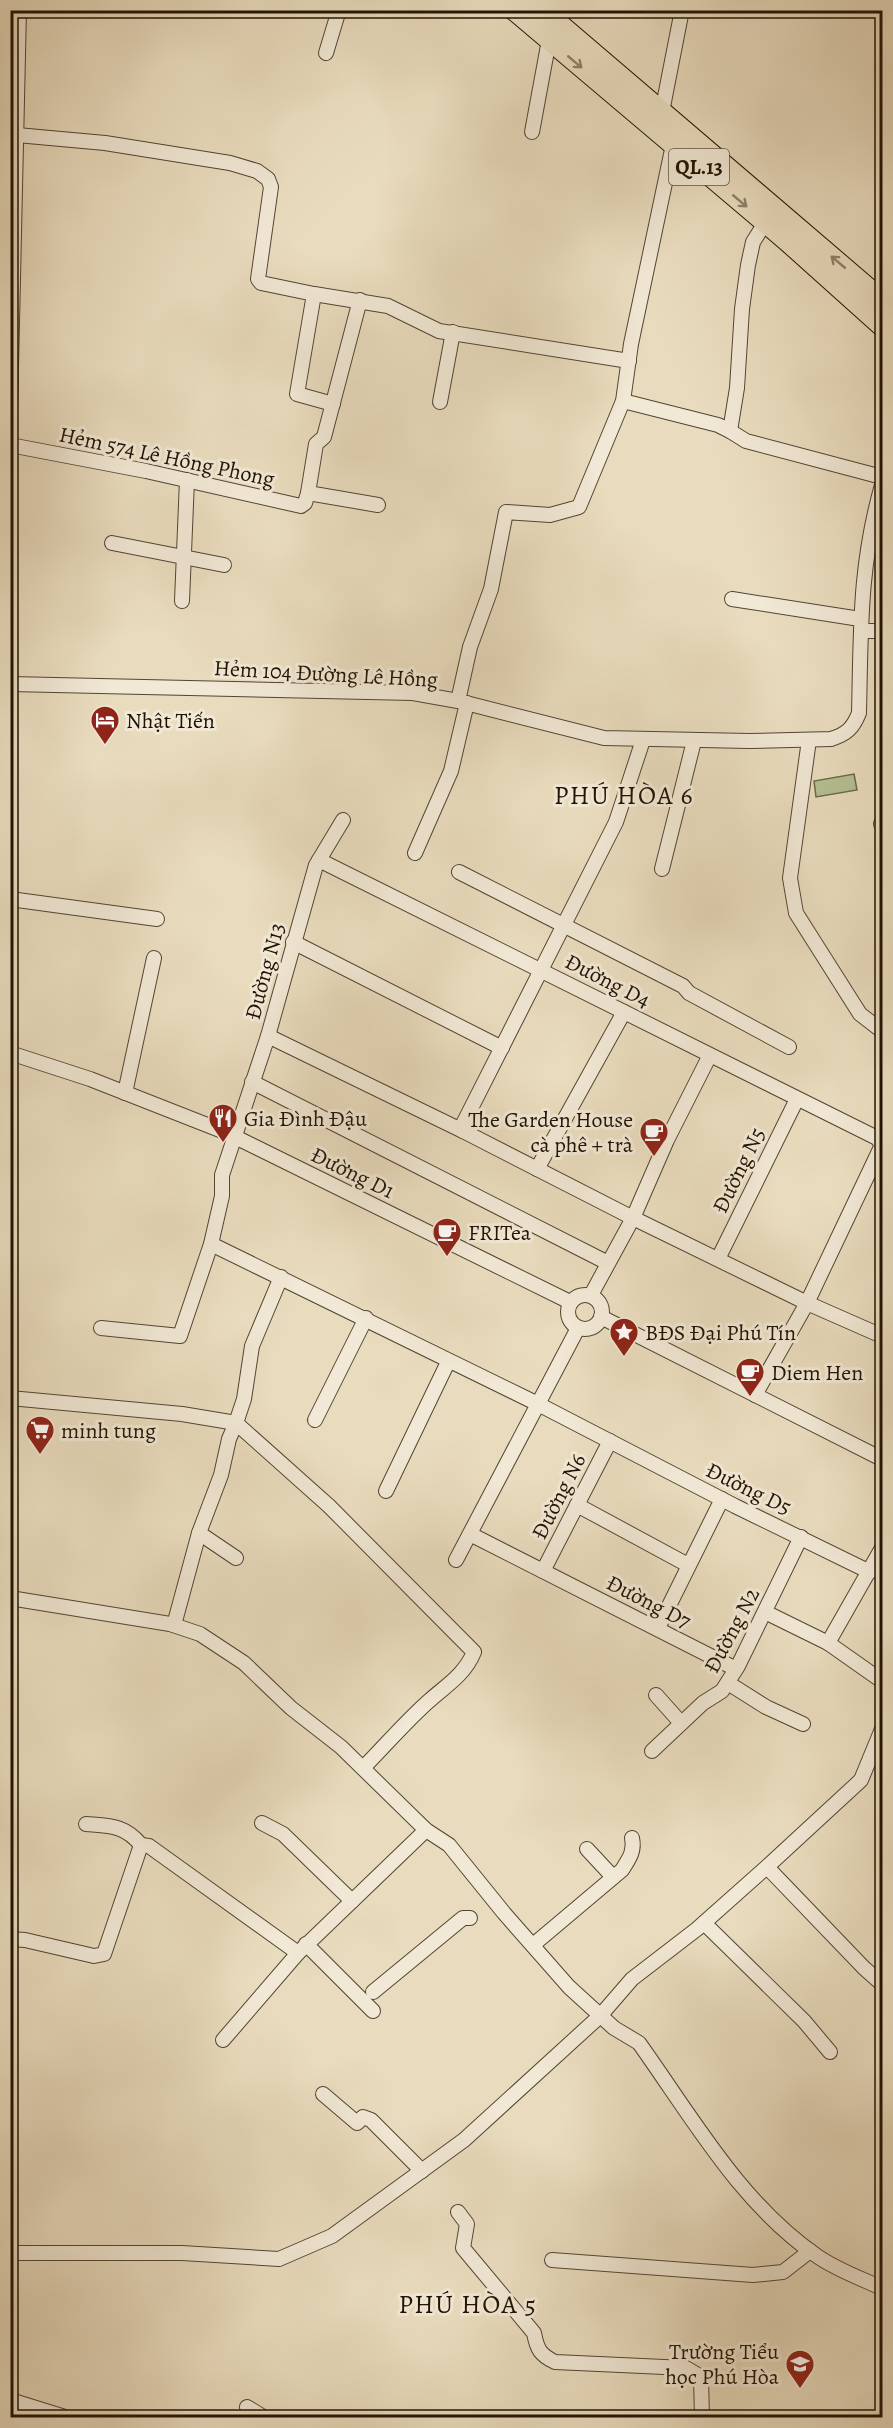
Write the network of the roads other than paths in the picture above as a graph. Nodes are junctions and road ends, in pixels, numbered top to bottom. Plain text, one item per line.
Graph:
1 (19, 10) edge
2 (339, 10) edge
3 (514, 10) edge
4 (543, 10) edge
5 (682, 10) edge
6 (549, 40) junction
7 (326, 53) dead end
8 (662, 112) junction
9 (532, 132) dead end
10 (17, 135) junction
11 (673, 145) junction
12 (765, 223) junction
13 (314, 294) junction
14 (360, 300) junction
15 (882, 300) edge
16 (882, 326) edge
17 (453, 332) junction
18 (629, 361) junction
19 (623, 401) junction
20 (440, 402) dead end
21 (333, 404) junction
22 (10, 412) edge
23 (730, 431) junction
24 (10, 445) edge
25 (882, 477) edge
26 (187, 480) junction
27 (882, 485) edge
28 (308, 494) junction
29 (378, 505) dead end
30 (112, 543) dead end
31 (184, 556) junction
32 (224, 565) dead end
33 (732, 599) dead end
34 (182, 601) dead end
35 (860, 625) junction
36 (882, 631) edge
37 (10, 684) edge
38 (463, 702) junction
39 (643, 740) junction
40 (809, 740) junction
41 (694, 741) junction
42 (343, 820) dead end
43 (415, 853) dead end
44 (319, 860) junction
45 (663, 869) dead end
46 (459, 872) dead end
47 (10, 899) edge
48 (157, 919) dead end
49 (565, 925) junction
50 (293, 942) junction
51 (154, 958) dead end
52 (542, 970) junction
53 (624, 1012) junction
54 (882, 1031) edge
55 (268, 1036) junction
56 (789, 1047) dead end
57 (502, 1048) junction
58 (10, 1053) edge
59 (710, 1055) junction
60 (252, 1082) junction
61 (124, 1093) junction
62 (797, 1099) junction
63 (463, 1131) junction
64 (234, 1137) junction
65 (880, 1142) edge
66 (537, 1169) junction
67 (633, 1218) junction
68 (211, 1244) junction
69 (718, 1259) junction
70 (608, 1263) junction
71 (281, 1277) junction
72 (591, 1295) junction
73 (570, 1302) junction
74 (807, 1303) junction
75 (601, 1317) junction
76 (366, 1318) junction
77 (101, 1328) dead end
78 (578, 1328) junction
79 (882, 1336) edge
80 (448, 1362) junction
81 (755, 1395) junction
82 (10, 1398) edge
83 (538, 1404) junction
84 (315, 1420) dead end
85 (236, 1423) junction
86 (610, 1441) junction
87 (882, 1459) edge
88 (386, 1491) dead end
89 (722, 1499) junction
90 (577, 1505) junction
91 (199, 1533) junction
92 (470, 1534) junction
93 (801, 1537) junction
94 (882, 1548) edge
95 (236, 1558) dead end
96 (456, 1560) dead end
97 (688, 1566) junction
98 (543, 1571) junction
99 (870, 1572) junction
100 (10, 1598) edge
101 (765, 1612) junction
102 (174, 1625) junction
103 (658, 1628) junction
104 (828, 1643) junction
105 (736, 1669) junction
106 (882, 1681) edge
107 (728, 1683) junction
108 (656, 1695) dead end
109 (681, 1723) junction
110 (803, 1724) dead end
111 (882, 1729) edge
112 (652, 1750) dead end
113 (363, 1768) junction
114 (262, 1823) dead end
115 (86, 1824) dead end
116 (426, 1830) junction
117 (632, 1838) dead end
118 (141, 1845) junction
119 (587, 1849) dead end
120 (766, 1867) junction
121 (613, 1878) junction
122 (352, 1901) junction
123 (470, 1918) dead end
124 (704, 1923) junction
125 (10, 1939) edge
126 (533, 1945) junction
127 (302, 1948) junction
128 (882, 1984) edge
129 (373, 1992) dead end
130 (373, 2011) dead end
131 (600, 2016) junction
132 (223, 2040) dead end
133 (830, 2052) dead end
134 (323, 2094) dead end
135 (422, 2171) junction
136 (458, 2212) dead end
137 (810, 2251) junction
138 (10, 2253) edge
139 (552, 2260) dead end
140 (882, 2288) edge
141 (10, 2400) edge
142 (247, 2407) dead end
143 (68, 2418) edge
144 (265, 2418) edge
145 (702, 2418) edge

1 - 10 street
2 - 7 street
3 - 6 highway, QL.13
4 - 8 highway, QL.13
5 - 8 street
6 - 9 street
6 -> 11 highway, QL.13
15 -> 8 highway, QL.13
10 - 13 street
10 - 22 street
11 -> 12 highway, QL.13
11 - 18 street
12 - 16 highway, QL.13
12 - 23 street
13 - 14 street
13 - 21 street
14 - 17 street
14 - 21 street
17 - 18 street
17 - 20 street
18 - 19 street
19 - 23 street
19 - 38 street
21 - 28 street
23 - 25 street
24 - 26 street, Hẻm 574 Lê Hồng Phong
26 - 28 street, Hẻm 574 Lê Hồng Phong
26 - 31 street
27 - 35 street, Hẻm 104 Đường Lê Hồng
28 - 29 street
30 - 31 street
31 - 32 street
31 - 34 street
33 - 35 street
35 - 36 street
35 - 40 street, Hẻm 104 Đường Lê Hồng
37 - 38 street, Hẻm 104 Đường Lê Hồng
38 - 39 street, Hẻm 104 Đường Lê Hồng
38 - 43 street
39 - 41 street, Hẻm 104 Đường Lê Hồng
39 - 49 street
40 - 41 street, Hẻm 104 Đường Lê Hồng
40 - 54 street
41 - 45 street
42 - 44 street, Đường N13
44 - 50 street, Đường N13
44 - 52 street, Đường D4
46 - 49 street
47 - 48 street
49 - 52 street
49 - 56 street
50 - 55 street, Đường N13
50 - 57 street
51 - 61 street
52 - 53 street, Đường D4
52 - 57 street
53 - 59 street, Đường D4
53 - 66 street
55 - 60 street, Đường N13
55 - 63 street
57 - 63 street
58 - 61 street, Đường D1
59 - 62 street, Đường D4
59 - 67 street
60 - 64 street, Đường N13
60 - 70 street
61 - 64 street, Đường D1
62 - 65 street, Đường D4
62 - 69 street, Đường N5
63 - 66 street
64 - 68 street, Đường N13
64 - 73 street, Đường D1
65 - 74 street
66 - 67 street
67 - 69 street
67 - 70 street
68 - 71 street, Đường D5
68 - 77 street, Đường N13
69 - 74 street
70 - 72 street
71 - 76 street, Đường D5
71 - 85 street
72 - 73 street
72 - 75 street
73 - 78 street
74 - 79 street
74 - 81 street
75 - 78 street
75 - 81 street
76 - 80 street, Đường D5
76 - 84 street
78 - 83 street
80 - 83 street, Đường D5
80 - 88 street
81 - 87 street
82 - 85 street
83 - 86 street, Đường D5
83 - 92 street
85 - 91 street
85 - 113 street
86 - 89 street, Đường D5
86 - 90 street, Đường N6
89 - 93 street, Đường D5
89 - 97 street
90 - 97 street
90 - 98 street, Đường N6
91 - 95 street
91 - 102 street
92 - 96 street
92 - 98 street, Đường D7
93 - 99 street, Đường D5
93 - 101 street, Đường N2
94 - 99 street
97 - 103 street
98 - 103 street, Đường D7
99 - 104 street
100 - 102 street
101 - 104 street
101 - 105 street, Đường N2
102 - 113 street
103 - 105 street, Đường D7
104 - 106 street
105 - 107 street, Đường N2
107 - 109 street, Đường N2
107 - 110 street
108 - 109 street
109 - 112 street, Đường N2
111 - 120 street
113 - 116 street
114 - 122 street
115 - 118 street
116 - 122 street
116 - 126 street
117 - 121 street
118 - 125 street
118 - 127 street
119 - 121 street
120 - 124 street
120 - 128 street
121 - 126 street
122 - 127 street
123 - 129 street
124 - 131 street
124 - 133 street
126 - 131 street
127 - 130 street
127 - 132 street
131 - 135 street
131 - 137 street
134 - 135 street
135 - 138 street
136 - 145 street
137 - 139 street
137 - 140 street
141 - 143 street
142 - 144 street

